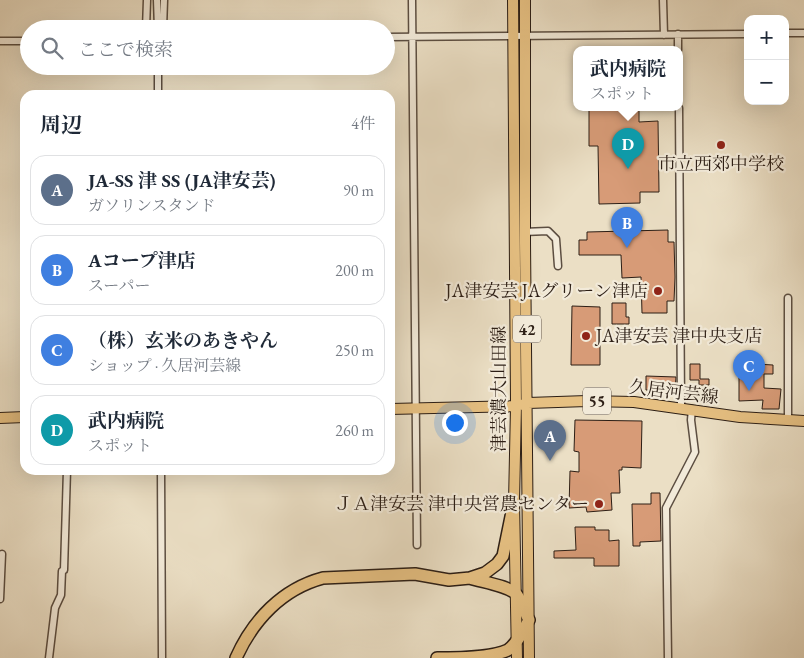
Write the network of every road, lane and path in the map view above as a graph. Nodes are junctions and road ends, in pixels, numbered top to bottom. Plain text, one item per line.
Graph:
1 (147, 0) edge
2 (158, 0) edge
3 (164, 0) edge
4 (412, 0) edge
5 (513, 0) edge
6 (525, 0) edge
7 (663, 0) edge
8 (146, 20) edge
9 (158, 20) edge
10 (163, 20) edge
11 (804, 33) edge
12 (664, 34) junction
13 (678, 34) junction
14 (744, 34) edge
15 (789, 34) edge
16 (513, 36) junction
17 (526, 36) junction
18 (395, 37) edge
19 (412, 37) junction
20 (20, 41) edge
21 (0, 42) edge
22 (678, 46) edge
23 (158, 75) edge
24 (158, 90) edge
25 (679, 111) edge
26 (520, 232) junction
27 (558, 266) dead end
28 (788, 298) dead end
29 (528, 403) junction
30 (516, 406) junction
31 (680, 407) junction
32 (395, 409) edge
33 (415, 409) junction
34 (692, 410) junction
35 (20, 417) edge
36 (0, 418) edge
37 (788, 421) junction
38 (804, 421) edge
39 (67, 475) edge
40 (161, 475) edge
41 (514, 502) junction
42 (417, 545) dead end
43 (2, 554) dead end
44 (470, 578) junction
45 (517, 595) junction
46 (0, 599) edge
47 (529, 620) junction
48 (516, 642) junction
49 (238, 656) edge
50 (49, 658) edge
51 (162, 658) edge
52 (437, 658) edge
53 (461, 658) edge
54 (517, 658) edge
55 (529, 658) edge
56 (668, 658) edge

1 - 8 street
2 - 9 street
3 - 10 street
4 - 19 street
5 - 16 main road, 津芸濃大山田線 / 42
6 - 17 main road, 津芸濃大山田線 / 42
7 - 12 street
11 - 15 street
12 - 13 street
12 - 17 street
13 - 14 street
13 - 22 street
16 - 17 street
16 - 19 street
16 - 26 main road, 津芸濃大山田線 / 42
17 - 26 main road, 津芸濃大山田線 / 42
18 - 19 street
19 - 33 street
20 - 21 street
23 - 24 street
25 - 31 street
26 - 27 street
26 - 29 main road, 津芸濃大山田線 / 42
26 - 30 main road, 津芸濃大山田線 / 42
28 - 37 street
29 - 30 main road, 久居河芸線 / 55
29 - 31 main road, 久居河芸線 / 55
29 - 47 main road, 津芸濃大山田線 / 42
30 - 33 main road, 久居河芸線 / 55
30 - 41 main road, 津芸濃大山田線 / 42
31 - 34 main road, 久居河芸線 / 55
32 - 33 main road, 久居河芸線 / 55
33 - 42 street
34 - 37 main road, 久居河芸線 / 55
34 - 56 street
35 - 36 main road
37 - 38 main road, 久居河芸線 / 55
39 - 50 street
40 - 51 street
41 - 44 highway
41 - 45 main road, 津芸濃大山田線 / 42
43 - 46 street
44 - 45 highway
44 - 49 highway
45 - 47 highway
45 - 48 main road, 津芸濃大山田線 / 42
47 - 48 highway
47 - 55 main road, 津芸濃大山田線 / 42
48 - 53 highway
48 - 54 main road, 津芸濃大山田線 / 42
52 - 53 highway

